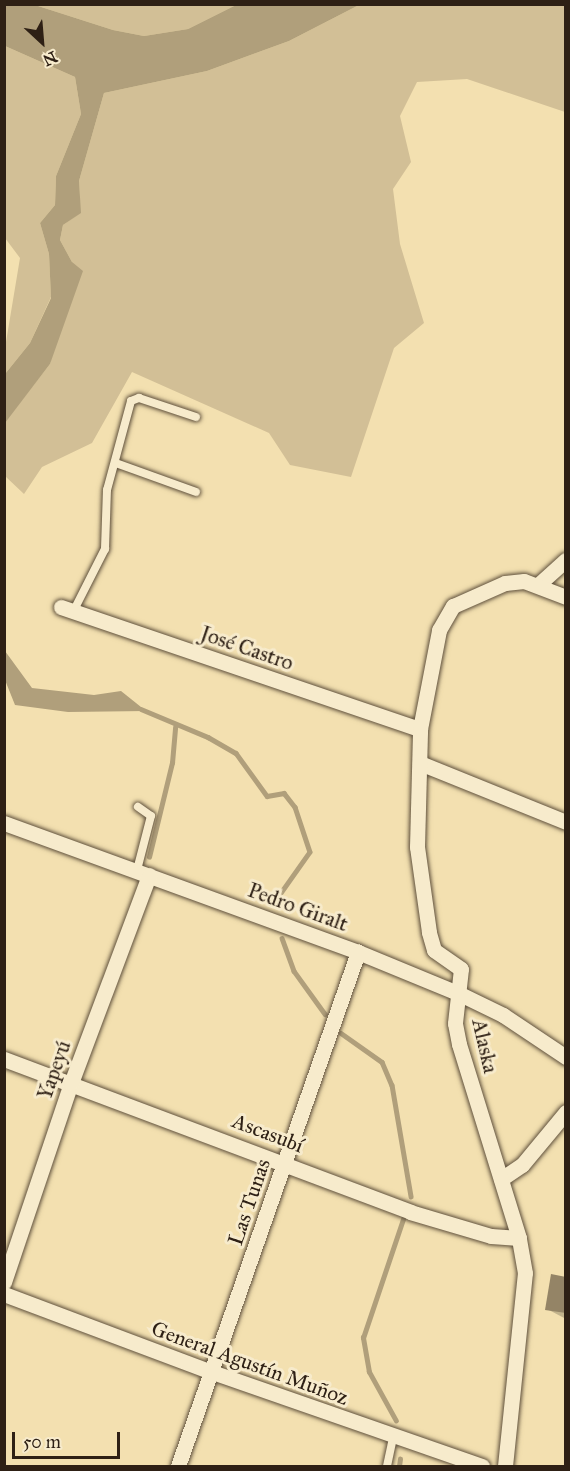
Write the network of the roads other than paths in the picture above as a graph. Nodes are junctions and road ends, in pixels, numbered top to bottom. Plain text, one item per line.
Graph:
1 (196, 417) dead end
2 (116, 464) junction
3 (196, 492) dead end
4 (566, 560) edge
5 (539, 584) junction
6 (566, 597) edge
7 (67, 610) joint
8 (420, 729) junction
9 (420, 763) junction
10 (138, 807) dead end
11 (566, 822) edge
12 (4, 823) edge
13 (143, 872) junction
14 (358, 952) junction
15 (460, 994) junction
16 (566, 1057) edge
17 (4, 1059) edge
18 (71, 1083) junction
19 (566, 1112) edge
20 (285, 1162) junction
21 (501, 1179) junction
22 (519, 1238) junction
23 (4, 1282) edge
24 (4, 1294) edge
25 (212, 1372) junction
26 (393, 1437) junction
27 (178, 1467) edge
28 (387, 1467) edge
29 (482, 1467) edge
30 (505, 1467) edge

1 - 2 lane
2 - 3 lane
2 - 7 lane
4 - 5 street
5 - 6 street
5 - 8 street, Alaska
7 - 8 street, José Castro
8 - 9 street, Alaska
9 - 11 street
9 - 15 street, Alaska
10 - 13 lane
12 - 13 street, Pedro Giralt
13 - 14 street, Pedro Giralt
13 - 18 street, Yapeyú
14 - 15 street, Pedro Giralt
14 - 20 street, Las Tunas
15 - 16 street, Pedro Giralt
15 - 21 street, Alaska
17 - 18 street, Ascasubí
18 - 20 street, Ascasubí
18 - 23 street, Yapeyú
19 - 21 street
20 - 22 street, Ascasubí
20 - 25 street, Las Tunas
21 - 22 street, Alaska
22 - 30 street, Alaska
24 - 25 street, General Agustín Muñoz
25 - 26 street, General Agustín Muñoz
25 - 27 street, Las Tunas
26 - 28 lane
26 - 29 street, General Agustín Muñoz

